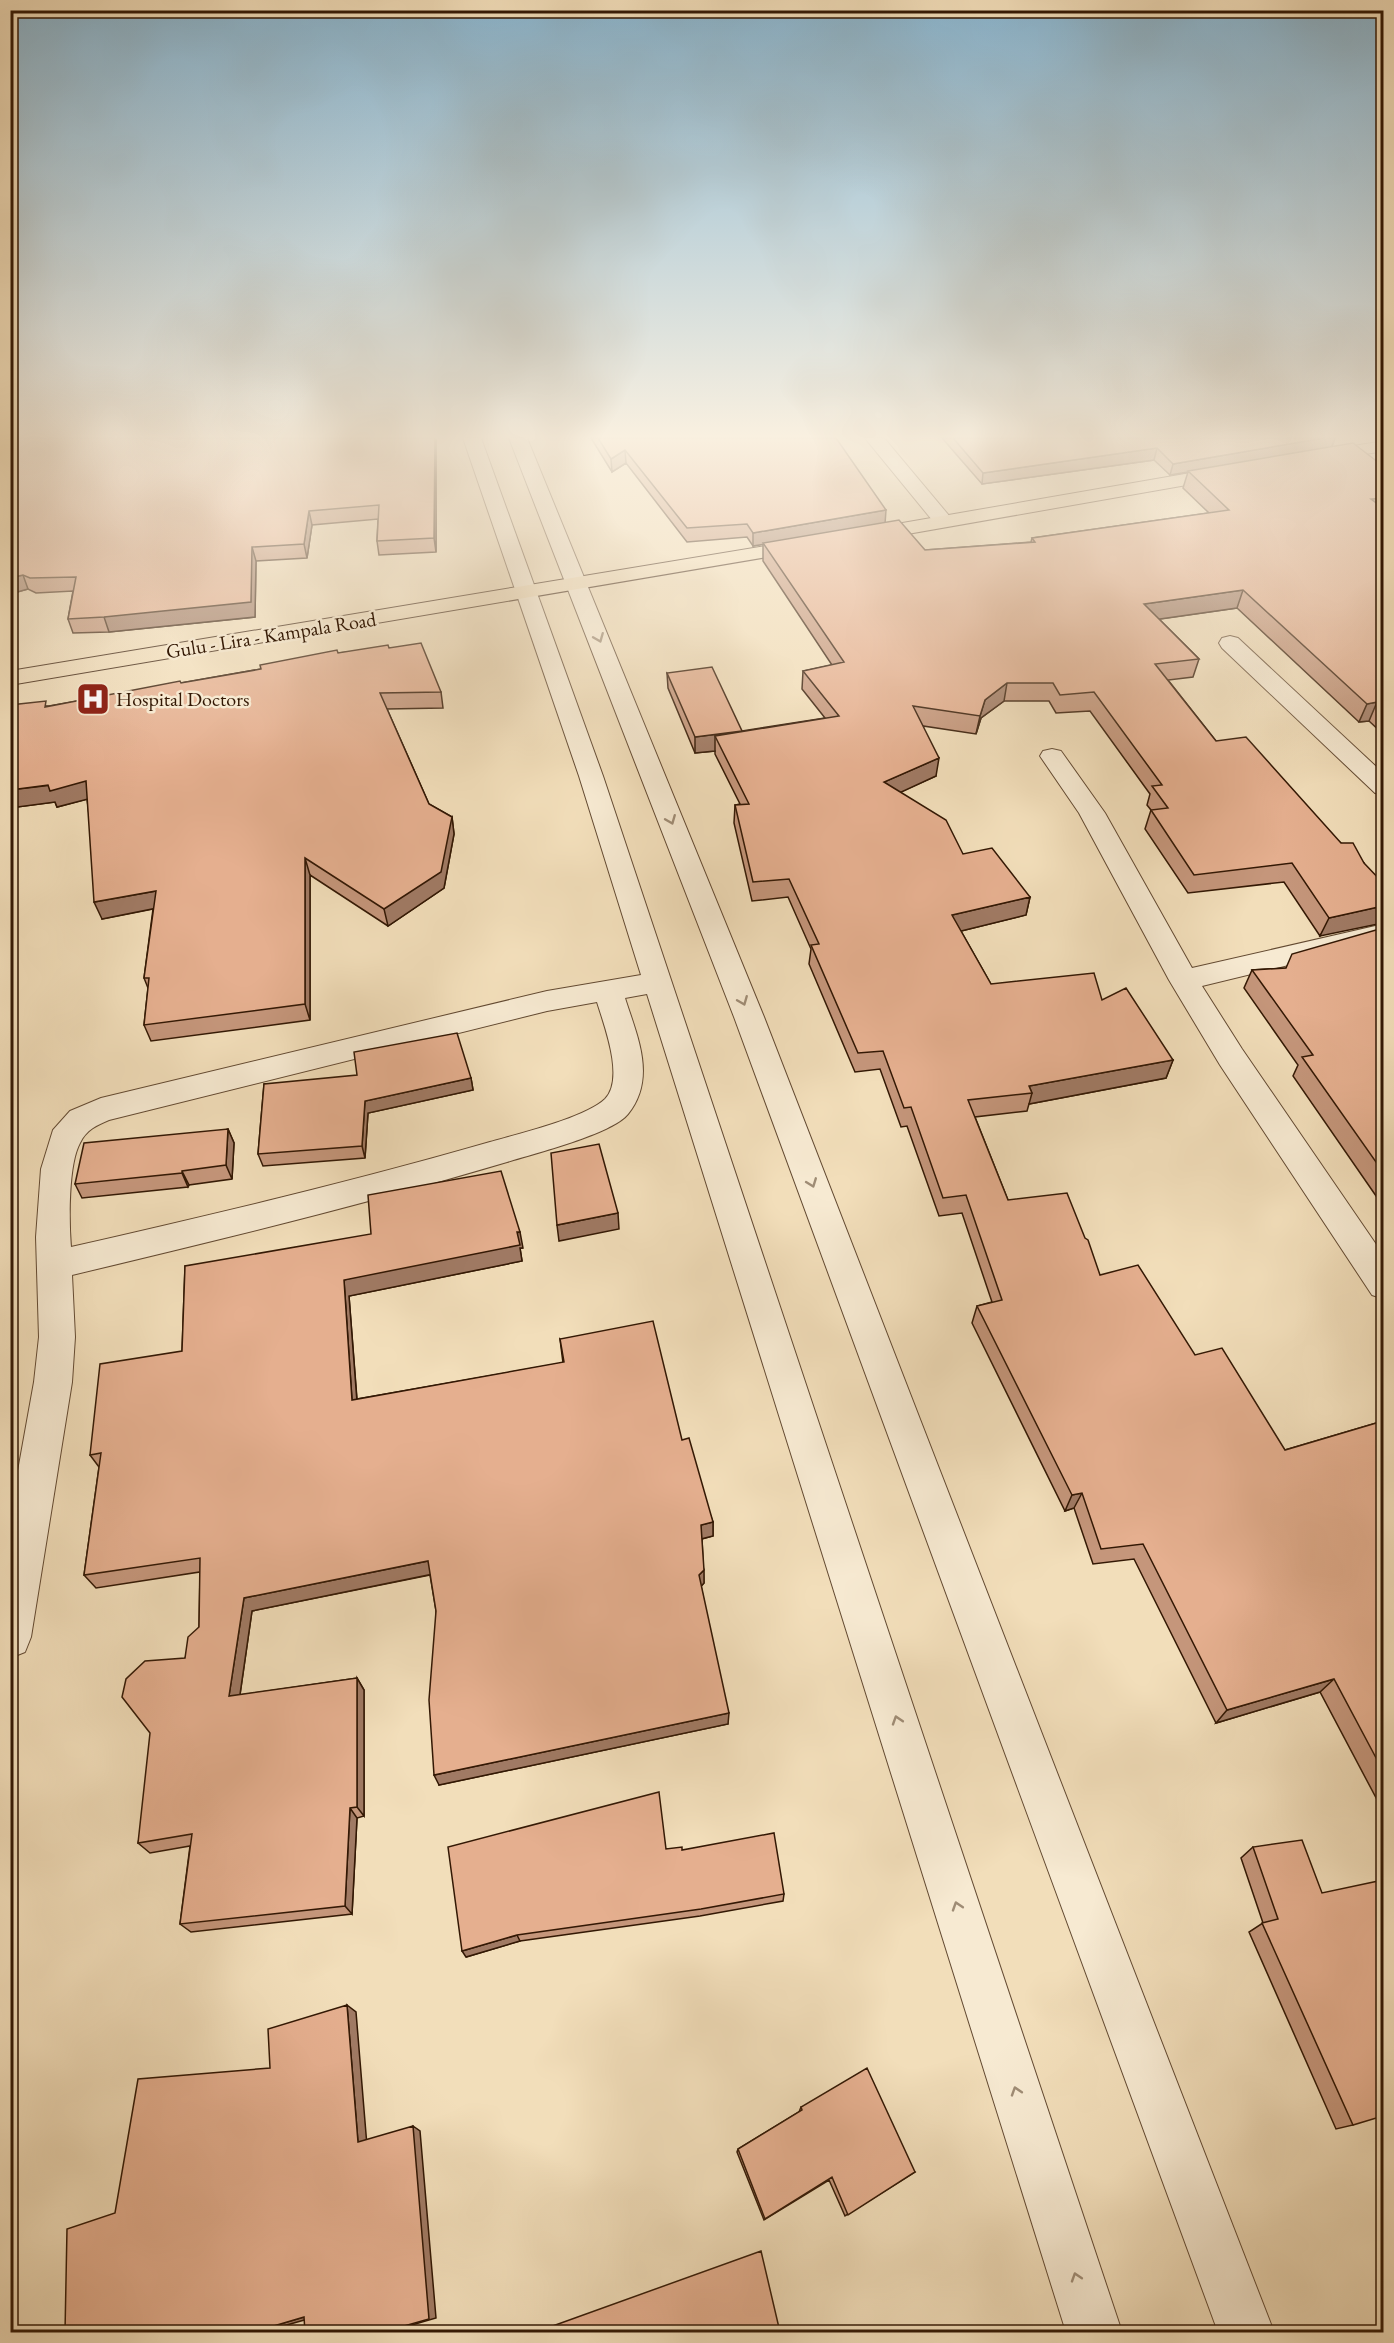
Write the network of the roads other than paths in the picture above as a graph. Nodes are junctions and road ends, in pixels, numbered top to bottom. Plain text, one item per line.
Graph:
1 (511, 547) edge
2 (562, 547) edge
3 (792, 547) edge
4 (577, 584) junction
5 (527, 593) junction
6 (1230, 643) dead end
7 (10, 678) edge
8 (1052, 756) dead end
9 (1383, 788) edge
10 (1383, 933) edge
11 (1184, 980) junction
12 (658, 982) junction
13 (608, 990) junction
14 (55, 1265) junction
15 (1383, 1285) edge
16 (10, 1637) edge
17 (1094, 2332) edge
18 (1246, 2332) edge

1 - 5 street
2 - 4 street
3 - 4 main road, Gulu - Lira - Kampala Road
4 - 5 main road, Gulu - Lira - Kampala Road
4 -> 18 street
5 - 7 main road, Gulu - Lira - Kampala Road
5 - 12 street
6 - 9 street
8 - 11 street
10 - 11 street
11 - 15 street
12 - 13 street
17 -> 12 street
13 - 14 street
13 - 14 street
14 - 16 street

